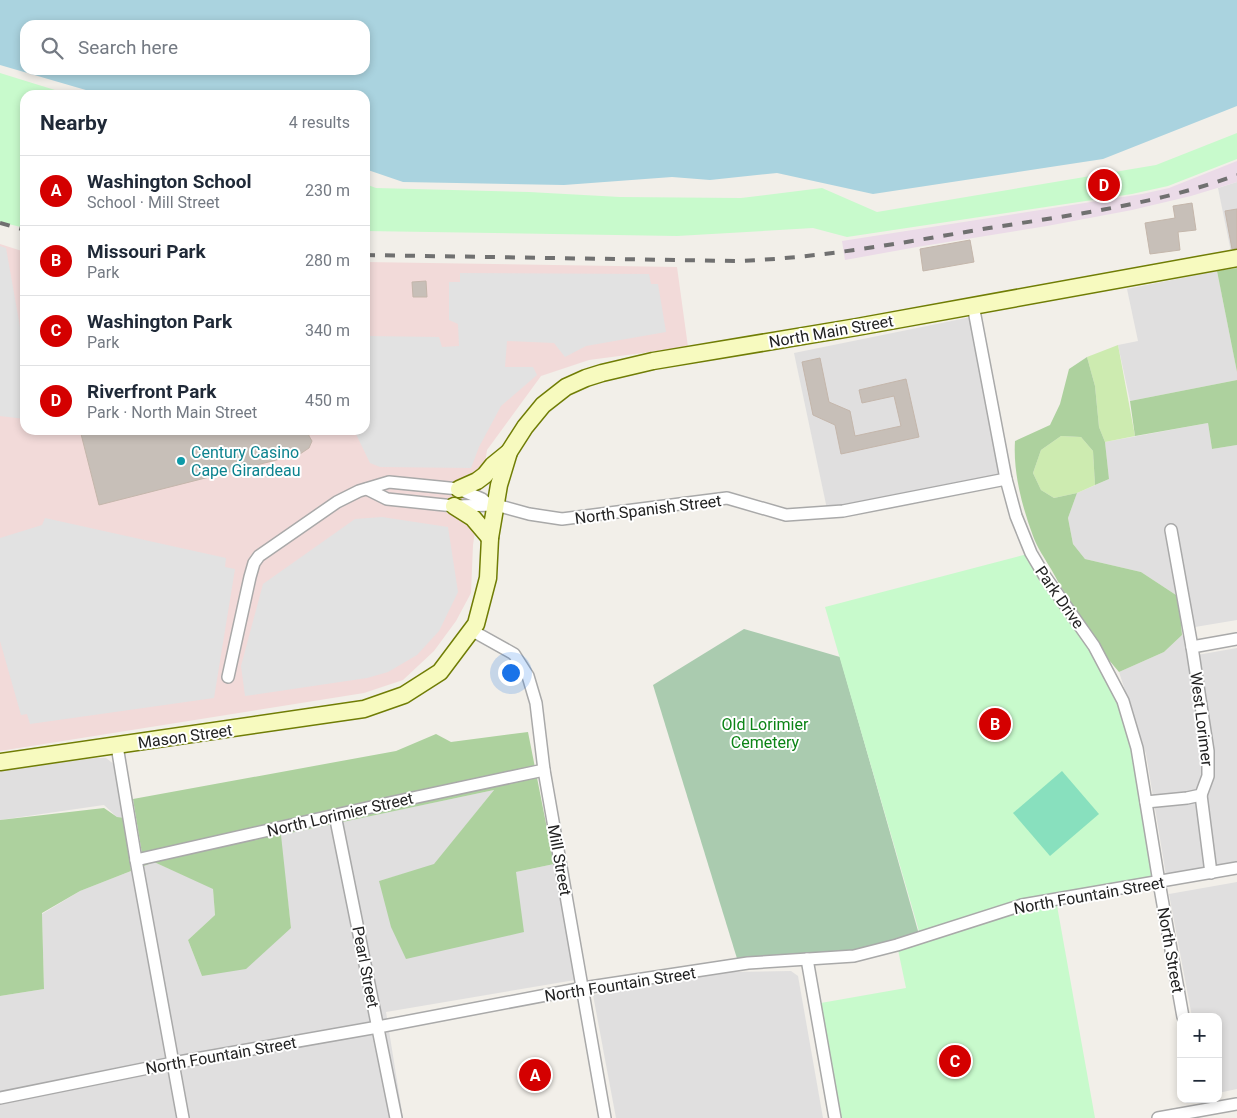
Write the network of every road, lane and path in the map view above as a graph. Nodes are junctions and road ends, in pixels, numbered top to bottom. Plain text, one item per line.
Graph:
1 (1237, 258) edge
2 (973, 305) junction
3 (510, 452) junction
4 (1006, 479) junction
5 (367, 489) junction
6 (459, 489) junction
7 (492, 504) junction
8 (454, 506) junction
9 (1171, 530) dead end
10 (490, 538) junction
11 (471, 630) junction
12 (1237, 639) edge
13 (1192, 647) junction
14 (228, 677) dead end
15 (117, 746) junction
16 (0, 762) edge
17 (544, 770) junction
18 (1201, 794) junction
19 (1146, 802) junction
20 (335, 815) junction
21 (136, 860) junction
22 (1237, 868) edge
23 (1211, 873) junction
24 (1159, 882) junction
25 (806, 959) junction
26 (583, 988) junction
27 (1182, 1013) edge
28 (378, 1027) junction
29 (173, 1063) junction
30 (0, 1098) edge
31 (1237, 1104) edge
32 (1199, 1109) edge
33 (183, 1118) edge
34 (396, 1118) edge
35 (605, 1118) edge
36 (835, 1118) edge
37 (1158, 1118) edge

1 - 2 main road, North Main Street
2 - 3 main road, North Main Street
2 - 4 street, Park Drive
3 - 6 main road
3 - 7 main road, North Main Street
4 - 7 street, North Spanish Street
4 - 19 street, Park Drive
5 - 6 street
5 - 8 street
5 - 14 street
6 - 7 street
7 - 8 street
7 - 10 main road, Mason Street
8 - 10 main road
9 - 13 street, West Lorimer
10 - 11 main road, Mason Street
11 - 15 main road, Mason Street
11 - 17 street, Mill Street
12 - 13 street
13 - 18 street, West Lorimer
15 - 16 main road
15 - 21 street, Mason Street
17 - 20 street, North Lorimier Street
17 - 26 street, Mill Street
18 - 19 street
18 - 23 street
19 - 24 street, Park Drive
20 - 21 street, North Lorimier Street
20 - 28 street, Pearl Street
21 - 29 street, Mason Street
22 - 23 street, North Fountain Street
23 - 24 street, North Fountain Street
24 - 25 street, North Fountain Street
24 - 27 street, North Street
25 - 26 street, North Fountain Street
25 - 36 street
26 - 28 street, North Fountain Street
26 - 35 street, Mill Street
28 - 29 street, North Fountain Street
28 - 34 street, Pearl Street
29 - 30 street, North Fountain Street
29 - 33 street, Mason Street
31 - 32 street
32 - 37 street

